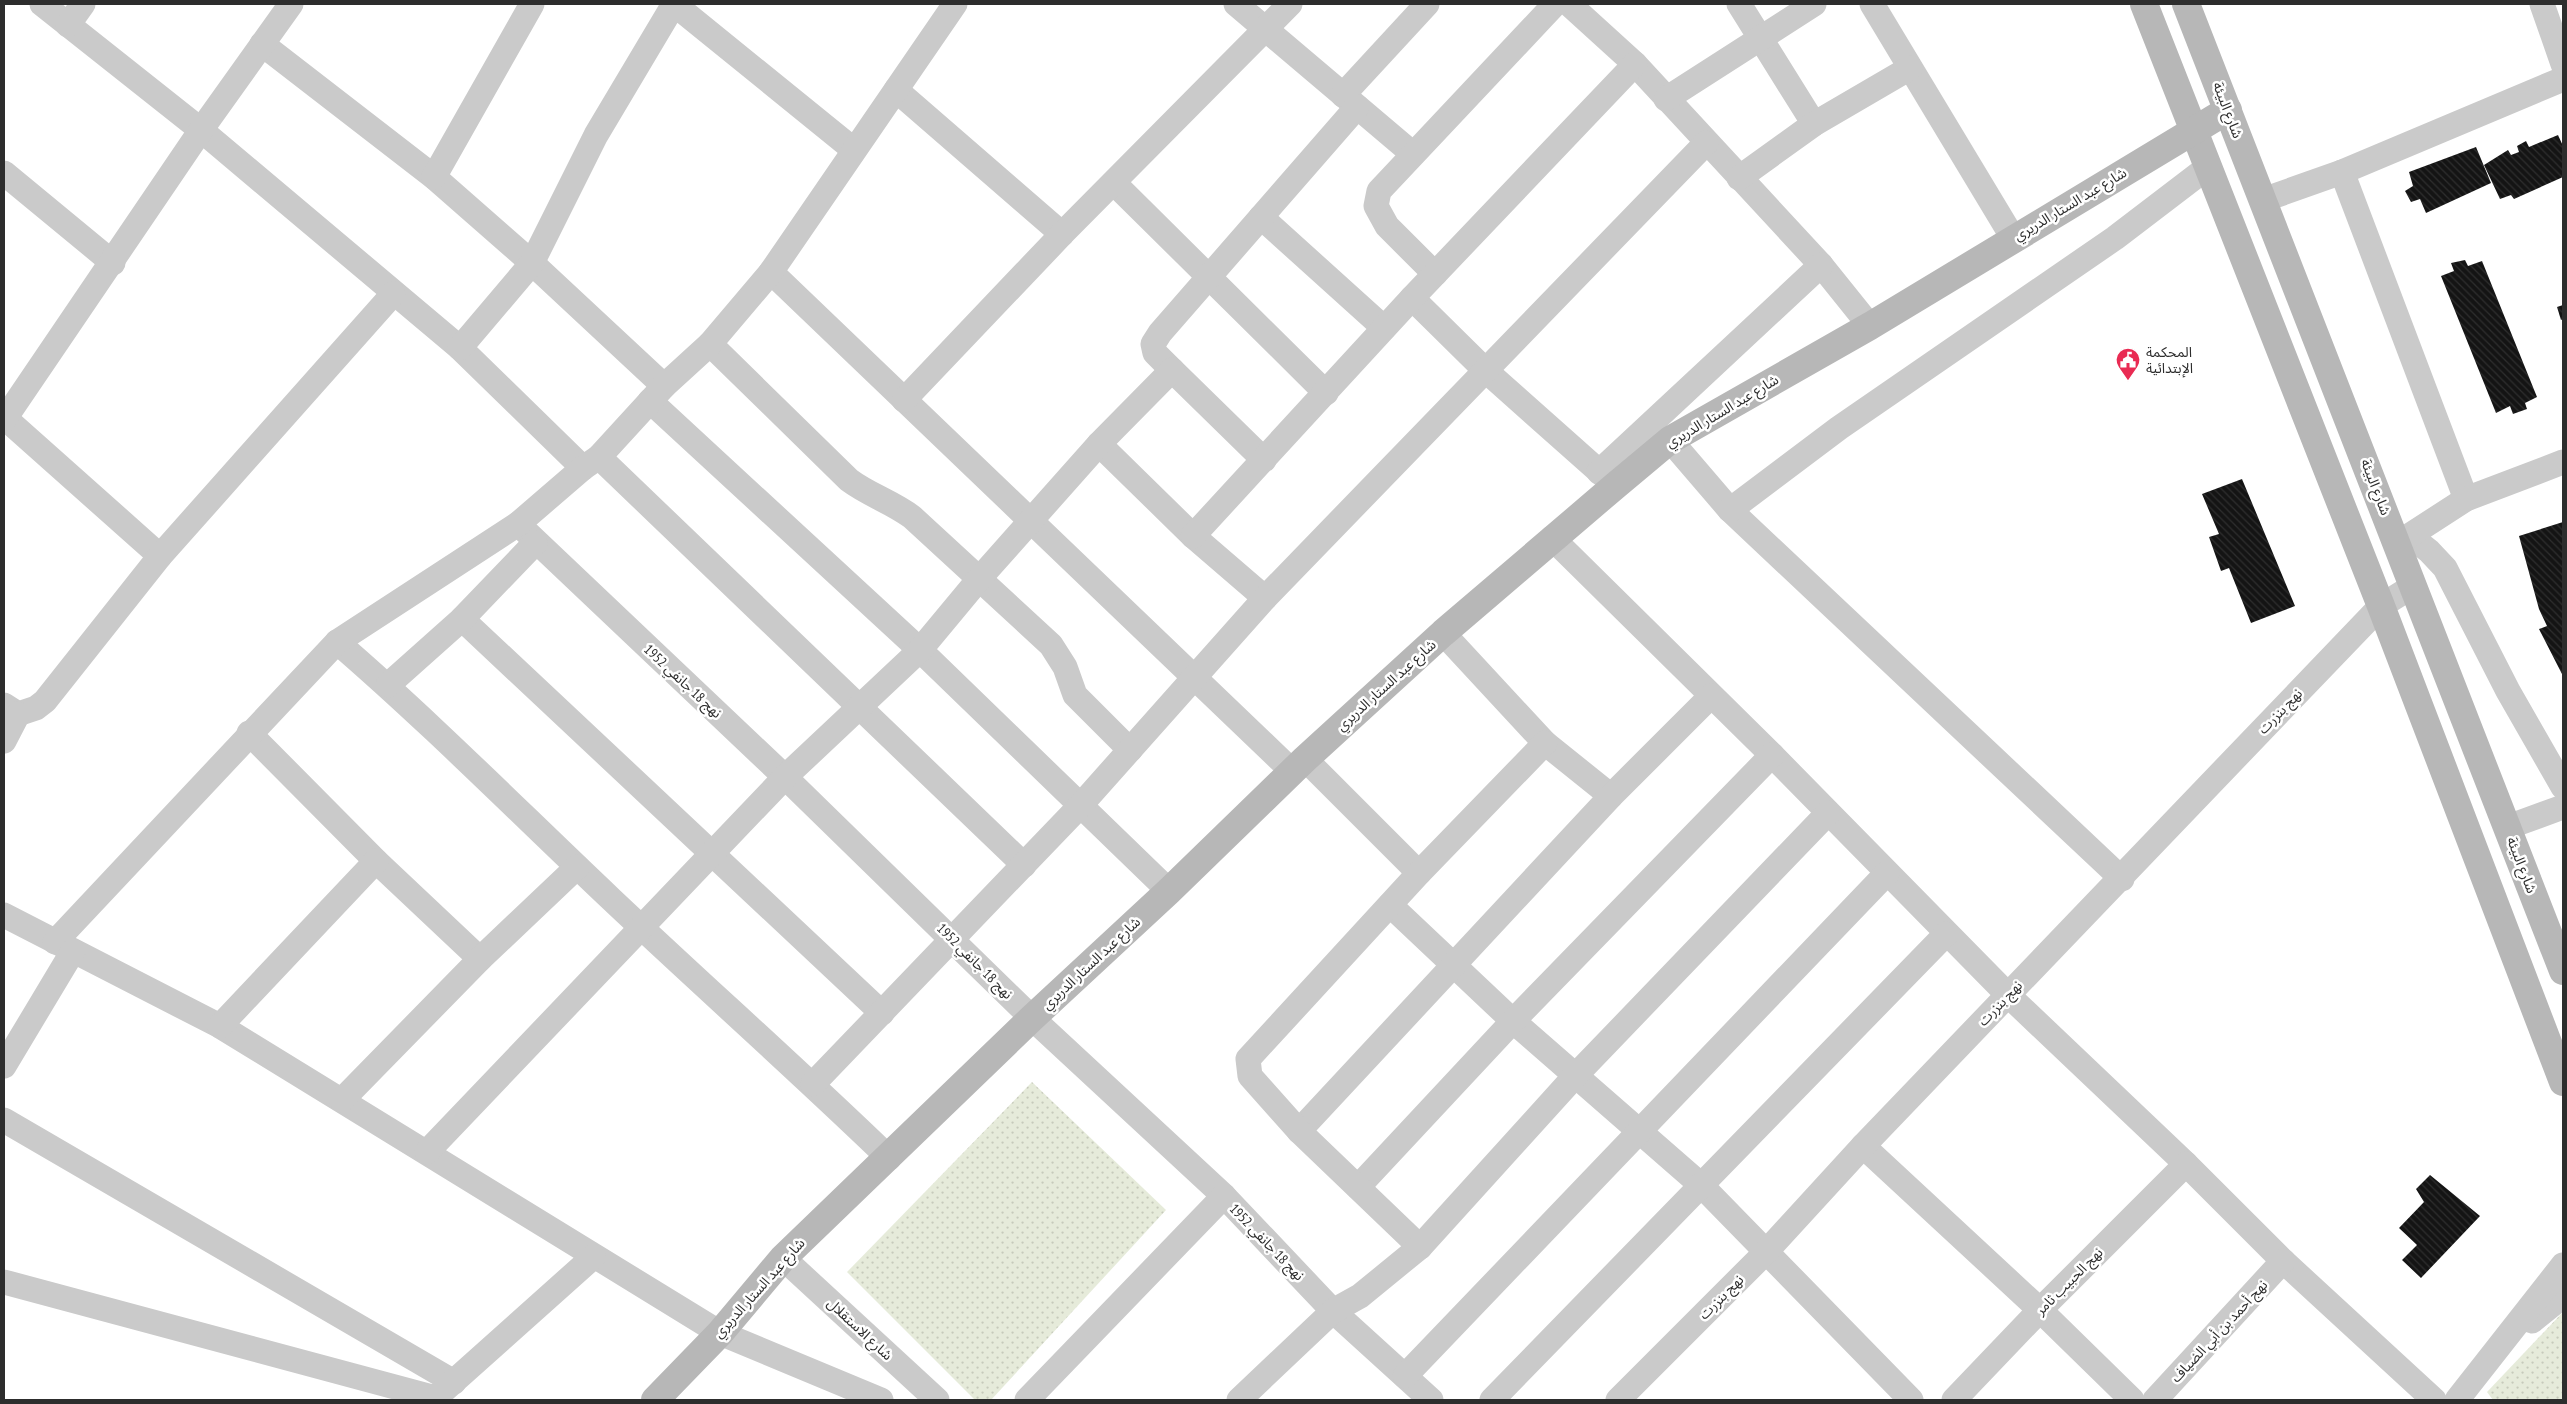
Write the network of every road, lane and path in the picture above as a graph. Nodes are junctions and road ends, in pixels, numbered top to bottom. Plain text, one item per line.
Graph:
1 (42, 4) edge
2 (84, 4) edge
3 (291, 4) edge
4 (532, 4) edge
5 (1236, 4) edge
6 (1290, 4) edge
7 (1427, 4) edge
8 (1555, 4) edge
9 (1568, 4) edge
10 (1739, 4) edge
11 (1814, 4) edge
12 (1872, 4) edge
13 (2186, 4) edge
14 (2542, 4) edge
15 (2147, 5) edge
16 (945, 8) edge
17 (68, 25) junction
18 (1265, 29) junction
19 (1760, 38) junction
20 (262, 44) junction
21 (2563, 63) edge
22 (1635, 64) junction
23 (1910, 68) junction
24 (2563, 79) edge
25 (896, 90) junction
26 (1666, 99) junction
27 (1350, 101) junction
28 (2228, 110) junction
29 (1814, 124) junction
30 (201, 130) junction
31 (2194, 130) junction
32 (1706, 143) junction
33 (854, 150) junction
34 (1413, 154) junction
35 (2208, 167) junction
36 (2342, 172) junction
37 (4, 173) edge
38 (434, 177) junction
39 (1739, 178) junction
40 (1115, 184) junction
41 (2263, 200) junction
42 (1261, 216) junction
43 (1062, 234) junction
44 (2013, 238) junction
45 (112, 263) junction
46 (532, 263) junction
47 (1821, 265) junction
48 (771, 272) junction
49 (1435, 274) junction
50 (1209, 277) junction
51 (393, 294) junction
52 (1412, 298) junction
53 (1870, 326) junction
54 (1384, 328) junction
55 (710, 344) junction
56 (460, 348) junction
57 (1172, 370) junction
58 (1485, 370) junction
59 (1326, 392) junction
60 (657, 394) junction
61 (904, 400) junction
62 (4, 418) edge
63 (1670, 440) junction
64 (1099, 444) junction
65 (1264, 460) junction
66 (2563, 462) edge
67 (591, 463) junction
68 (1607, 479) junction
69 (2466, 499) junction
70 (1730, 510) junction
71 (1033, 521) junction
72 (518, 524) junction
73 (1192, 536) junction
74 (1552, 538) junction
75 (2404, 539) junction
76 (535, 543) junction
77 (160, 556) junction
78 (979, 579) junction
79 (2413, 586) junction
80 (1265, 598) junction
81 (2381, 606) junction
82 (462, 619) junction
83 (1443, 633) junction
84 (338, 642) junction
85 (920, 650) junction
86 (1195, 678) junction
87 (388, 685) junction
88 (1711, 696) junction
89 (860, 707) junction
90 (11, 709) edge
91 (249, 733) junction
92 (4, 741) edge
93 (1546, 743) junction
94 (1130, 750) junction
95 (1772, 755) junction
96 (1298, 765) junction
97 (785, 777) junction
98 (2563, 787) edge
99 (1611, 796) junction
100 (1080, 806) junction
101 (2563, 807) edge
102 (1828, 813) junction
103 (2508, 827) junction
104 (713, 855) junction
105 (376, 861) junction
106 (1024, 865) junction
107 (577, 866) junction
108 (1419, 873) junction
109 (1886, 873) junction
110 (2122, 878) junction
111 (1169, 891) junction
112 (1390, 905) junction
113 (4, 915) edge
114 (642, 928) junction
115 (1946, 934) junction
116 (952, 938) junction
117 (64, 946) junction
118 (480, 959) junction
119 (1454, 965) junction
120 (2563, 971) edge
121 (2008, 995) junction
122 (882, 1013) junction
123 (1032, 1018) junction
124 (1513, 1021) junction
125 (220, 1026) junction
126 (4, 1066) edge
127 (1576, 1076) junction
128 (2563, 1082) edge
129 (813, 1084) junction
130 (342, 1100) junction
131 (4, 1120) edge
132 (1299, 1131) junction
133 (1639, 1132) junction
134 (1863, 1146) junction
135 (428, 1152) junction
136 (889, 1158) junction
137 (2186, 1164) junction
138 (1701, 1185) junction
139 (1358, 1187) junction
140 (1224, 1196) junction
141 (1420, 1247) junction
142 (1765, 1253) junction
143 (593, 1257) junction
144 (783, 1258) junction
145 (2282, 1261) junction
146 (2563, 1265) edge
147 (4, 1282) edge
148 (2563, 1296) edge
149 (2040, 1310) junction
150 (1333, 1311) junction
151 (720, 1333) junction
152 (2499, 1348) junction
153 (1405, 1376) junction
154 (441, 1393) edge
155 (1427, 1399) edge
156 (655, 1400) edge
157 (881, 1400) edge
158 (937, 1400) edge
159 (1027, 1400) edge
160 (1239, 1400) edge
161 (1492, 1400) edge
162 (1618, 1400) edge
163 (1911, 1400) edge
164 (1954, 1400) edge
165 (2132, 1400) edge
166 (2155, 1400) edge
167 (2434, 1400) edge
168 (2457, 1400) edge

1 - 17 street
2 - 17 street
3 - 20 street
4 - 38 street
5 - 18 street
6 - 18 street
7 - 27 street
8 - 34 street
9 - 22 street
10 - 19 street
11 - 19 street
12 - 23 street
13 - 28 main road, شارع البيئة
14 - 21 street
15 - 31 main road
16 - 25 street
17 - 30 street
18 - 27 street
18 - 40 street
19 - 26 street
19 - 29 street
20 - 30 street
20 - 38 street
22 - 26 street
22 - 49 street
23 - 29 street
23 - 44 street
24 - 36 street
25 - 33 street
25 - 43 street
26 - 32 street
27 - 34 street
27 - 42 street
28 - 31 main road, شارع عبد الستار الدريري
28 - 41 main road, شارع البيئة
29 - 39 street
30 - 45 street
30 - 51 street
31 - 35 main road
31 - 44 main road, شارع عبد الستار الدريري
32 - 39 street
32 - 58 street
33 - 46 street
33 - 48 street
34 - 49 street
35 - 70 street
35 - 81 main road
36 - 41 street
36 - 69 street
37 - 45 street
38 - 46 street
39 - 47 street
40 - 43 street
40 - 50 street
41 - 75 main road, شارع البيئة
42 - 50 street
42 - 54 street
43 - 61 street
44 - 53 main road, شارع عبد الستار الدريري
45 - 62 street
46 - 56 street
46 - 60 street
47 - 53 street
47 - 68 street
48 - 55 street
48 - 61 street
49 - 52 street
50 - 57 street
50 - 59 street
51 - 56 street
51 - 77 street
52 - 54 street
52 - 58 street
53 - 63 main road, شارع عبد الستار الدريري
54 - 59 street
55 - 60 street
55 - 78 street
56 - 67 street
57 - 64 street
57 - 65 street
58 - 68 street
58 - 80 street
59 - 65 street
60 - 67 street
60 - 85 street
61 - 71 street
62 - 77 street
63 - 68 main road, شارع عبد الستار الدريري
63 - 70 street
64 - 71 street
64 - 73 street
65 - 73 street
66 - 69 street
67 - 72 street
67 - 89 street
68 - 74 main road, شارع عبد الستار الدريري
69 - 75 street
70 - 110 street
71 - 78 street
71 - 86 street
72 - 76 street, نهج 18 جانفي 1952
72 - 84 street
73 - 80 street
74 - 83 main road, شارع عبد الستار الدريري
74 - 88 street
75 - 79 main road, شارع البيئة
75 - 98 street
76 - 82 street
76 - 97 street, نهج 18 جانفي 1952
77 - 90 street
78 - 85 street
78 - 94 street
79 - 81 street, نهج بنزرت
79 - 103 main road, شارع البيئة
80 - 86 street
81 - 110 street, نهج بنزرت
81 - 128 main road
82 - 87 street
82 - 104 street
83 - 93 street
83 - 96 main road, شارع عبد الستار الدريري
84 - 87 street
84 - 91 street
85 - 89 street
85 - 100 street
86 - 94 street
86 - 96 street
87 - 107 street
88 - 95 street
88 - 99 street
89 - 97 street
89 - 106 street
90 - 92 street
91 - 105 street
91 - 117 street
93 - 99 street
93 - 108 street
94 - 100 street
95 - 102 street
95 - 124 street
96 - 108 street
96 - 111 main road, شارع عبد الستار الدريري
97 - 104 street
97 - 116 street, نهج 18 جانفي 1952
99 - 119 street
100 - 106 street
100 - 111 street
101 - 103 street
102 - 109 street
102 - 127 street
103 - 120 main road, شارع البيئة
104 - 114 street
104 - 122 street
105 - 118 street
105 - 125 street
106 - 116 street
107 - 114 street
107 - 118 street
108 - 112 street
109 - 115 street
109 - 133 street
110 - 121 street, نهج بنزرت
111 - 123 main road, شارع عبد الستار الدريري
112 - 119 street
112 - 132 street
113 - 117 street
114 - 129 street
114 - 135 street
115 - 121 street
115 - 138 street
116 - 122 street
116 - 123 street, نهج 18 جانفي 1952
117 - 125 street
117 - 126 street
118 - 130 street
119 - 124 street
119 - 132 street
121 - 134 street, نهج بنزرت
121 - 137 street
122 - 129 street
123 - 136 main road, شارع عبد الستار الدريري
123 - 140 street, نهج 18 جانفي 1952
124 - 127 street
124 - 139 street
125 - 130 street
127 - 133 street
127 - 141 street
129 - 136 street
130 - 135 street
131 - 154 street
132 - 139 street
133 - 138 street
133 - 153 street
134 - 142 street, نهج بنزرت
134 - 149 street
135 - 143 street
136 - 144 main road, شارع عبد الستار الدريري
137 - 145 street
137 - 149 street, نهج الحبيب ثامر
138 - 142 street
138 - 161 street
139 - 141 street
140 - 150 street, نهج 18 جانفي 1952
140 - 159 street
141 - 150 street
142 - 162 street, نهج بنزرت
142 - 163 street
143 - 151 street
143 - 154 street
144 - 151 main road, شارع عبد الستار الدريري
144 - 158 street, شارع الاستقلال
145 - 166 street, نهج أحمد بن أبي الضياف
145 - 167 street
146 - 152 street
147 - 154 street
148 - 152 street
149 - 164 street, نهج الحبيب ثامر
149 - 165 street
150 - 153 street, نهج 18 جانفي 1952
150 - 160 street
151 - 156 main road, شارع عبد الستار الدريري
151 - 157 street
152 - 168 street
153 - 155 street, نهج 18 جانفي 1952

